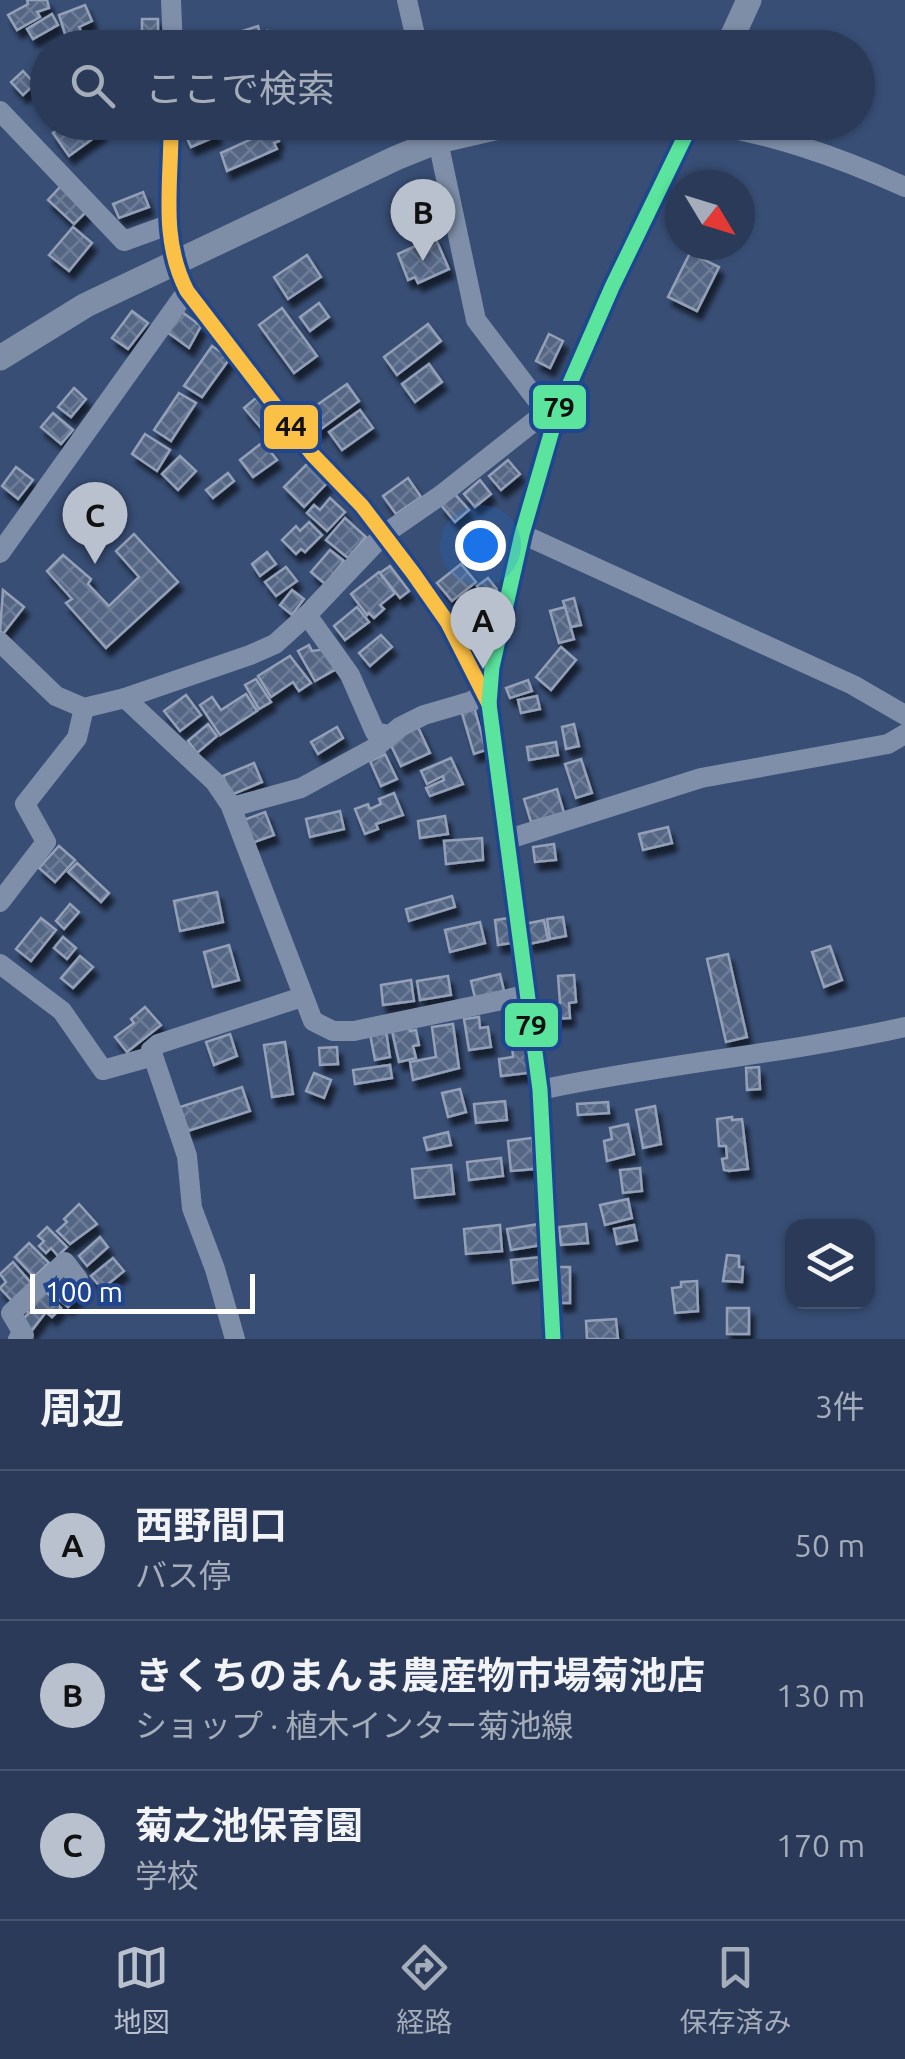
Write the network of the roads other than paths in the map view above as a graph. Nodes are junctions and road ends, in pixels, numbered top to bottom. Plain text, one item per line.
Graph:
1 (170, 0) edge
2 (407, 0) edge
3 (750, 0) edge
4 (171, 30) edge
5 (414, 30) edge
6 (736, 30) edge
7 (0, 111) edge
8 (170, 140) edge
9 (424, 140) edge
10 (438, 140) edge
11 (686, 140) edge
12 (785, 140) edge
13 (905, 187) edge
14 (168, 225) junction
15 (174, 266) junction
16 (187, 291) junction
17 (0, 358) edge
18 (552, 412) junction
19 (522, 534) junction
20 (383, 535) junction
21 (0, 553) edge
22 (307, 615) junction
23 (0, 642) edge
24 (125, 698) junction
25 (486, 698) junction
26 (84, 708) junction
27 (905, 714) edge
28 (388, 734) junction
29 (905, 734) edge
30 (232, 807) junction
31 (506, 840) junction
32 (0, 902) edge
33 (0, 964) edge
34 (526, 994) junction
35 (302, 997) junction
36 (905, 1027) edge
37 (153, 1056) junction
38 (540, 1090) junction
39 (78, 1278) dead end
40 (18, 1339) edge
41 (235, 1339) edge
42 (553, 1339) edge

1 - 4 street
2 - 5 street
3 - 6 main road
7 - 14 street
8 - 14 street
9 - 15 main road
10 - 18 street
11 - 18 street
12 - 13 street
14 - 15 street
15 - 16 street
15 - 17 main road
16 - 20 street
16 - 21 street
18 - 19 street
18 - 20 street
19 - 25 street
19 - 27 street
20 - 22 street
20 - 25 street
22 - 24 street
22 - 28 street
23 - 26 street
24 - 26 street
24 - 30 street
25 - 28 street
25 - 31 street
26 - 32 street
28 - 30 street
29 - 31 street
30 - 35 street
31 - 34 street
33 - 37 street
34 - 35 street
34 - 38 street
35 - 37 street
36 - 38 street
37 - 41 street
38 - 42 street
39 - 40 street

